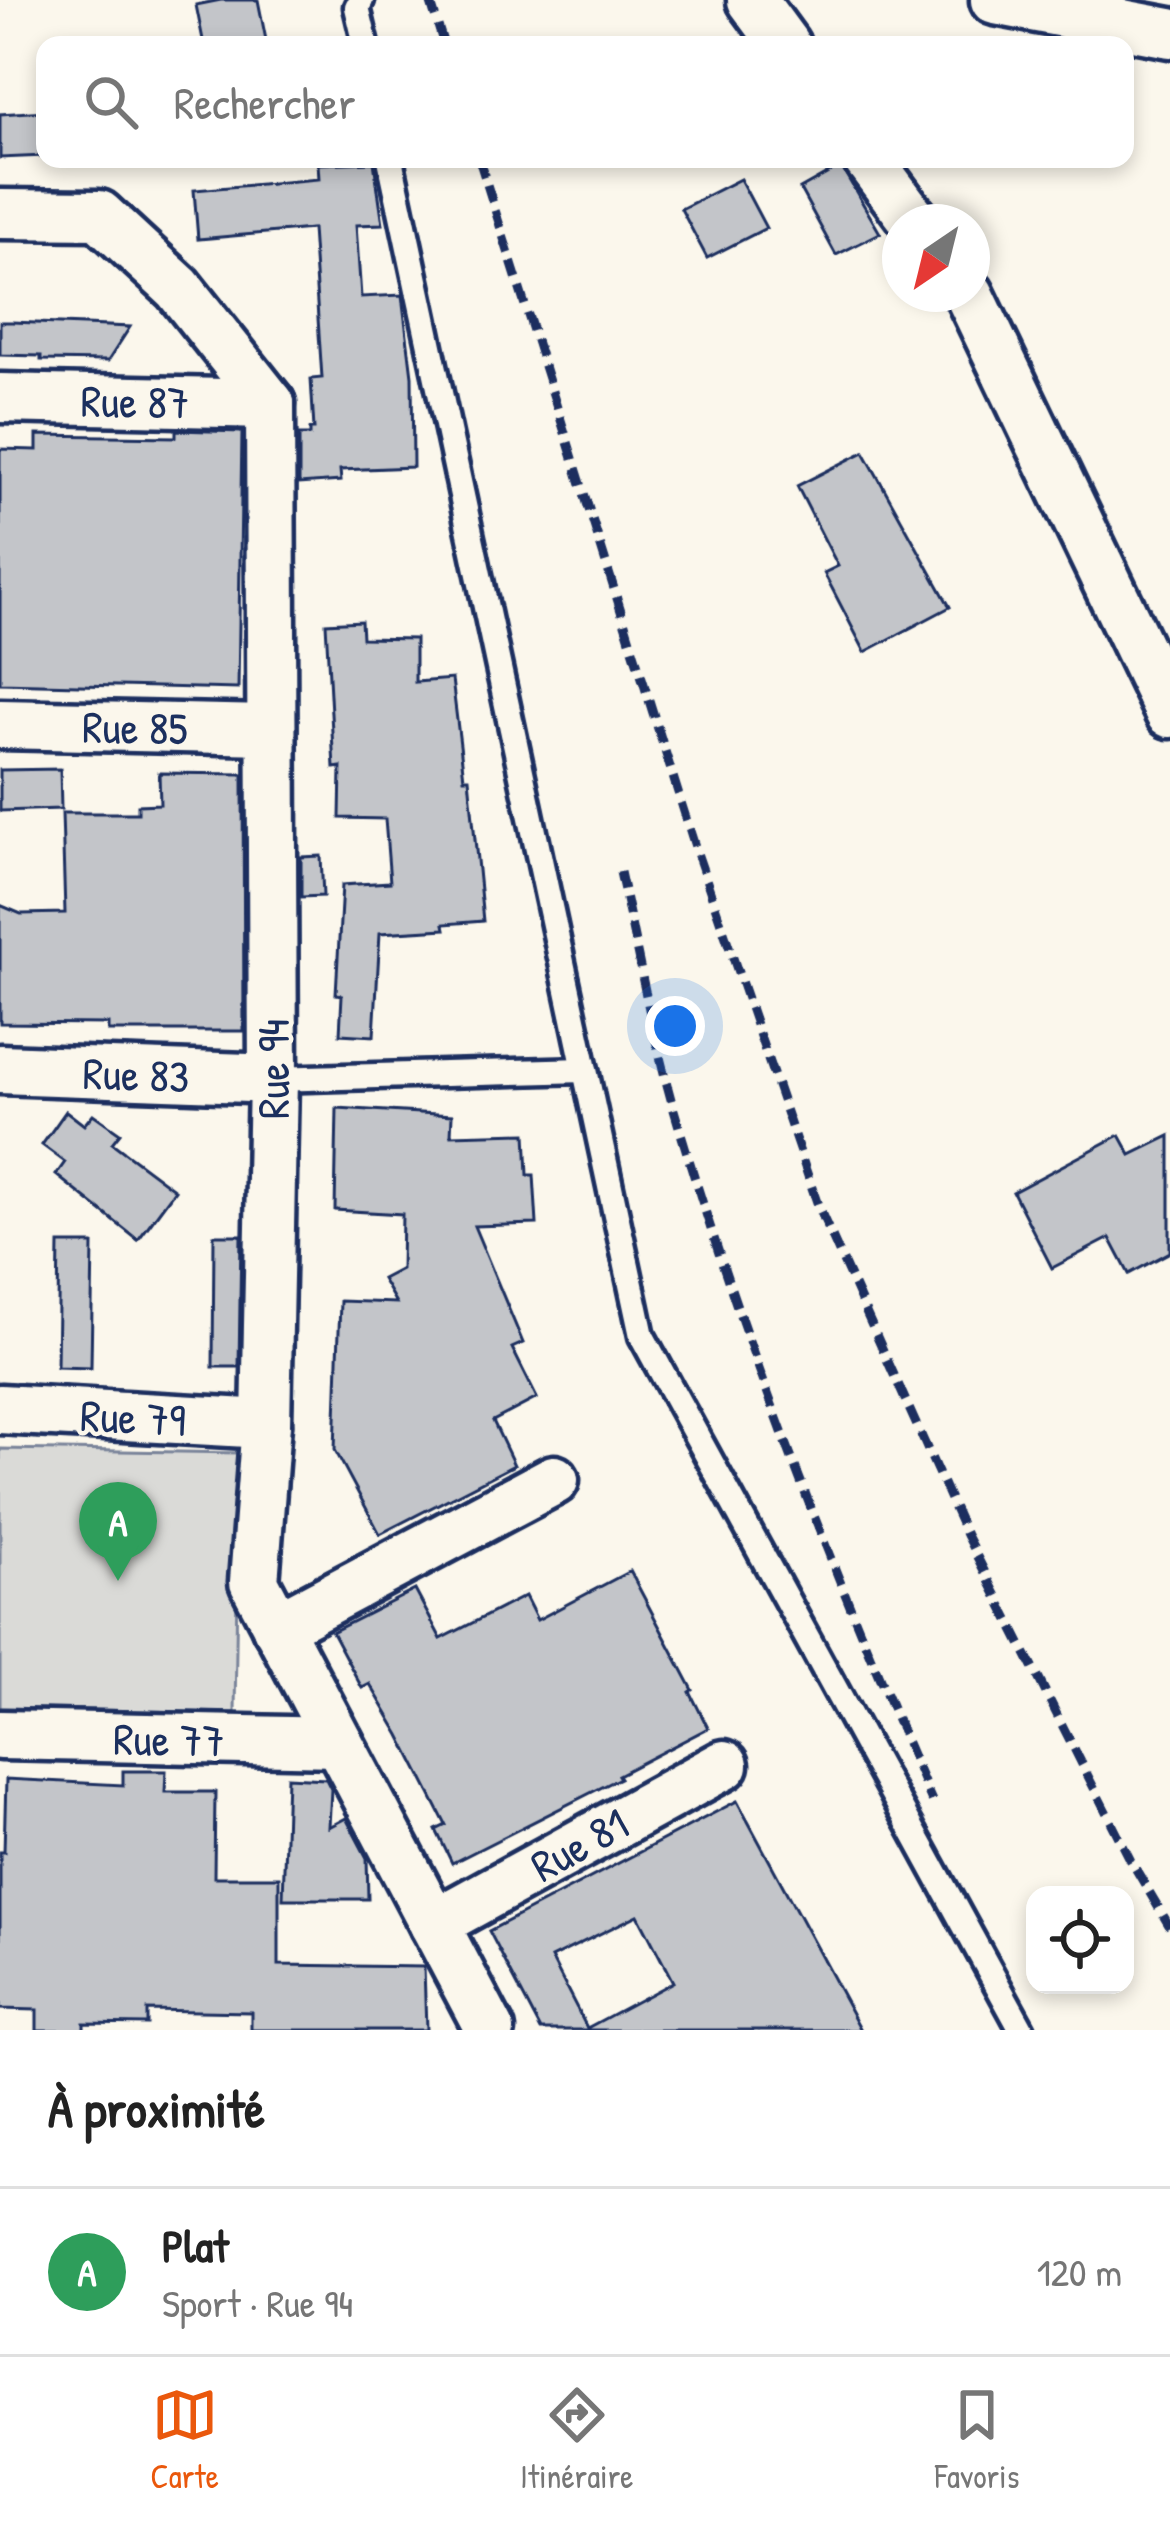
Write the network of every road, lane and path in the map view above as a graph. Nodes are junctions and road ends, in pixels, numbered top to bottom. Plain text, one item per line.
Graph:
1 (361, 0) edge
2 (752, 0) edge
3 (994, 0) edge
4 (1170, 33) edge
5 (364, 36) edge
6 (778, 36) edge
7 (392, 168) edge
8 (875, 168) edge
9 (902, 204) edge
10 (0, 214) edge
11 (978, 312) edge
12 (0, 398) edge
13 (270, 404) junction
14 (1170, 713) edge
15 (0, 724) edge
16 (270, 730) junction
17 (0, 1070) edge
18 (585, 1070) junction
19 (273, 1078) junction
20 (0, 1409) edge
21 (266, 1424) junction
22 (554, 1480) dead end
23 (278, 1627) junction
24 (0, 1736) edge
25 (338, 1742) junction
26 (724, 1765) dead end
27 (434, 1924) junction
28 (490, 2030) edge
29 (1022, 2030) edge

1 - 5 lane
2 - 6 street
3 - 4 street
7 - 18 lane
8 - 9 street
10 - 13 street
11 - 14 street
12 - 13 street, Rue 87
13 - 16 street, Rue 94
15 - 16 street, Rue 85
16 - 19 street, Rue 94
17 - 19 street, Rue 83
18 - 19 lane
18 - 29 lane
19 - 21 street, Rue 94
20 - 21 street, Rue 79
21 - 23 street, Rue 94
22 - 23 street
23 - 25 street, Rue 94
24 - 25 street, Rue 77
25 - 27 street, Rue 94
26 - 27 street, Rue 81
27 - 28 street, Rue 94

